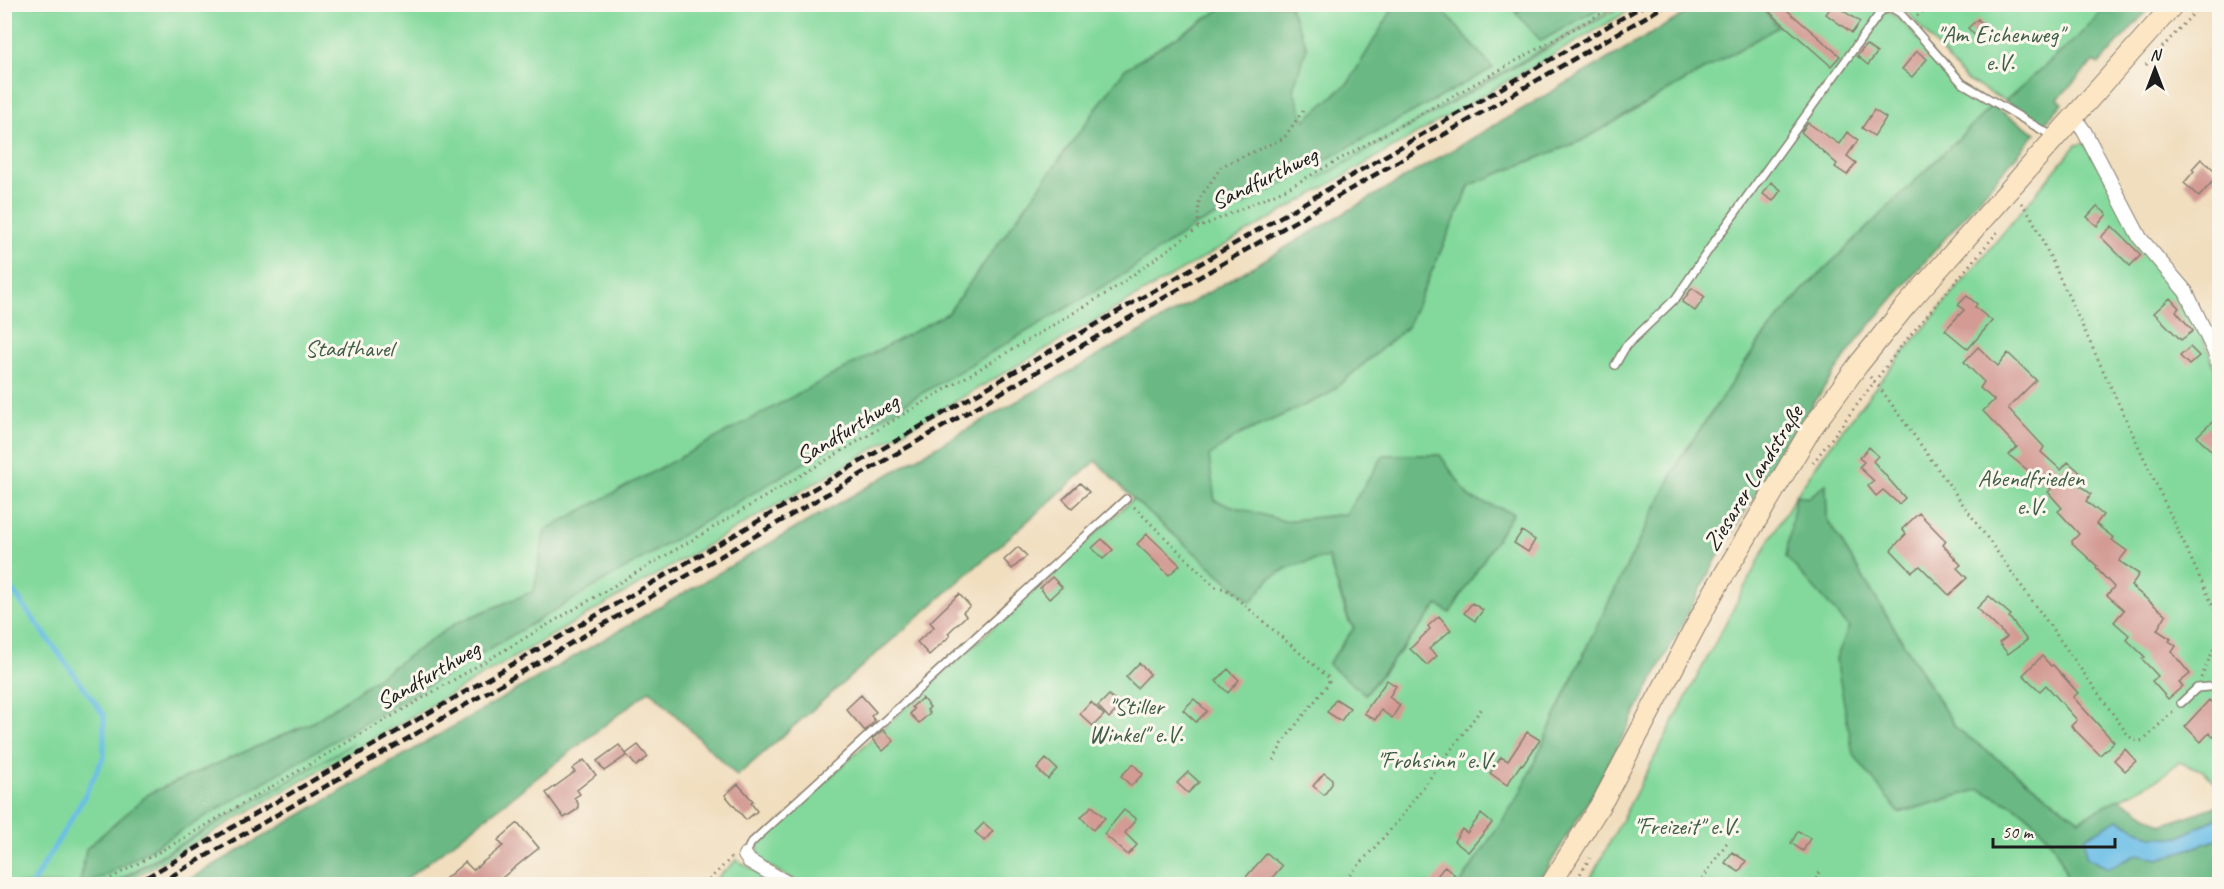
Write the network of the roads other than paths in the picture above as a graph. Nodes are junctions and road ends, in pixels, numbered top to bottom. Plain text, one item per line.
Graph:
1 (2174, 4) edge
2 (2074, 117) junction
3 (2056, 138) junction
4 (1615, 365) dead end
5 (2220, 368) edge
6 (1126, 499) road end
7 (2220, 686) edge
8 (2181, 704) road end
9 (740, 854) joint
10 (789, 885) edge
11 (1551, 885) edge

1 - 2 main road, Ziesarer Landstraße
2 - 3 main road, Ziesarer Landstraße
2 - 5 street
3 - 4 lane
3 - 11 main road, Ziesarer Landstraße
6 - 9 lane
7 - 8 lane
9 - 10 street

